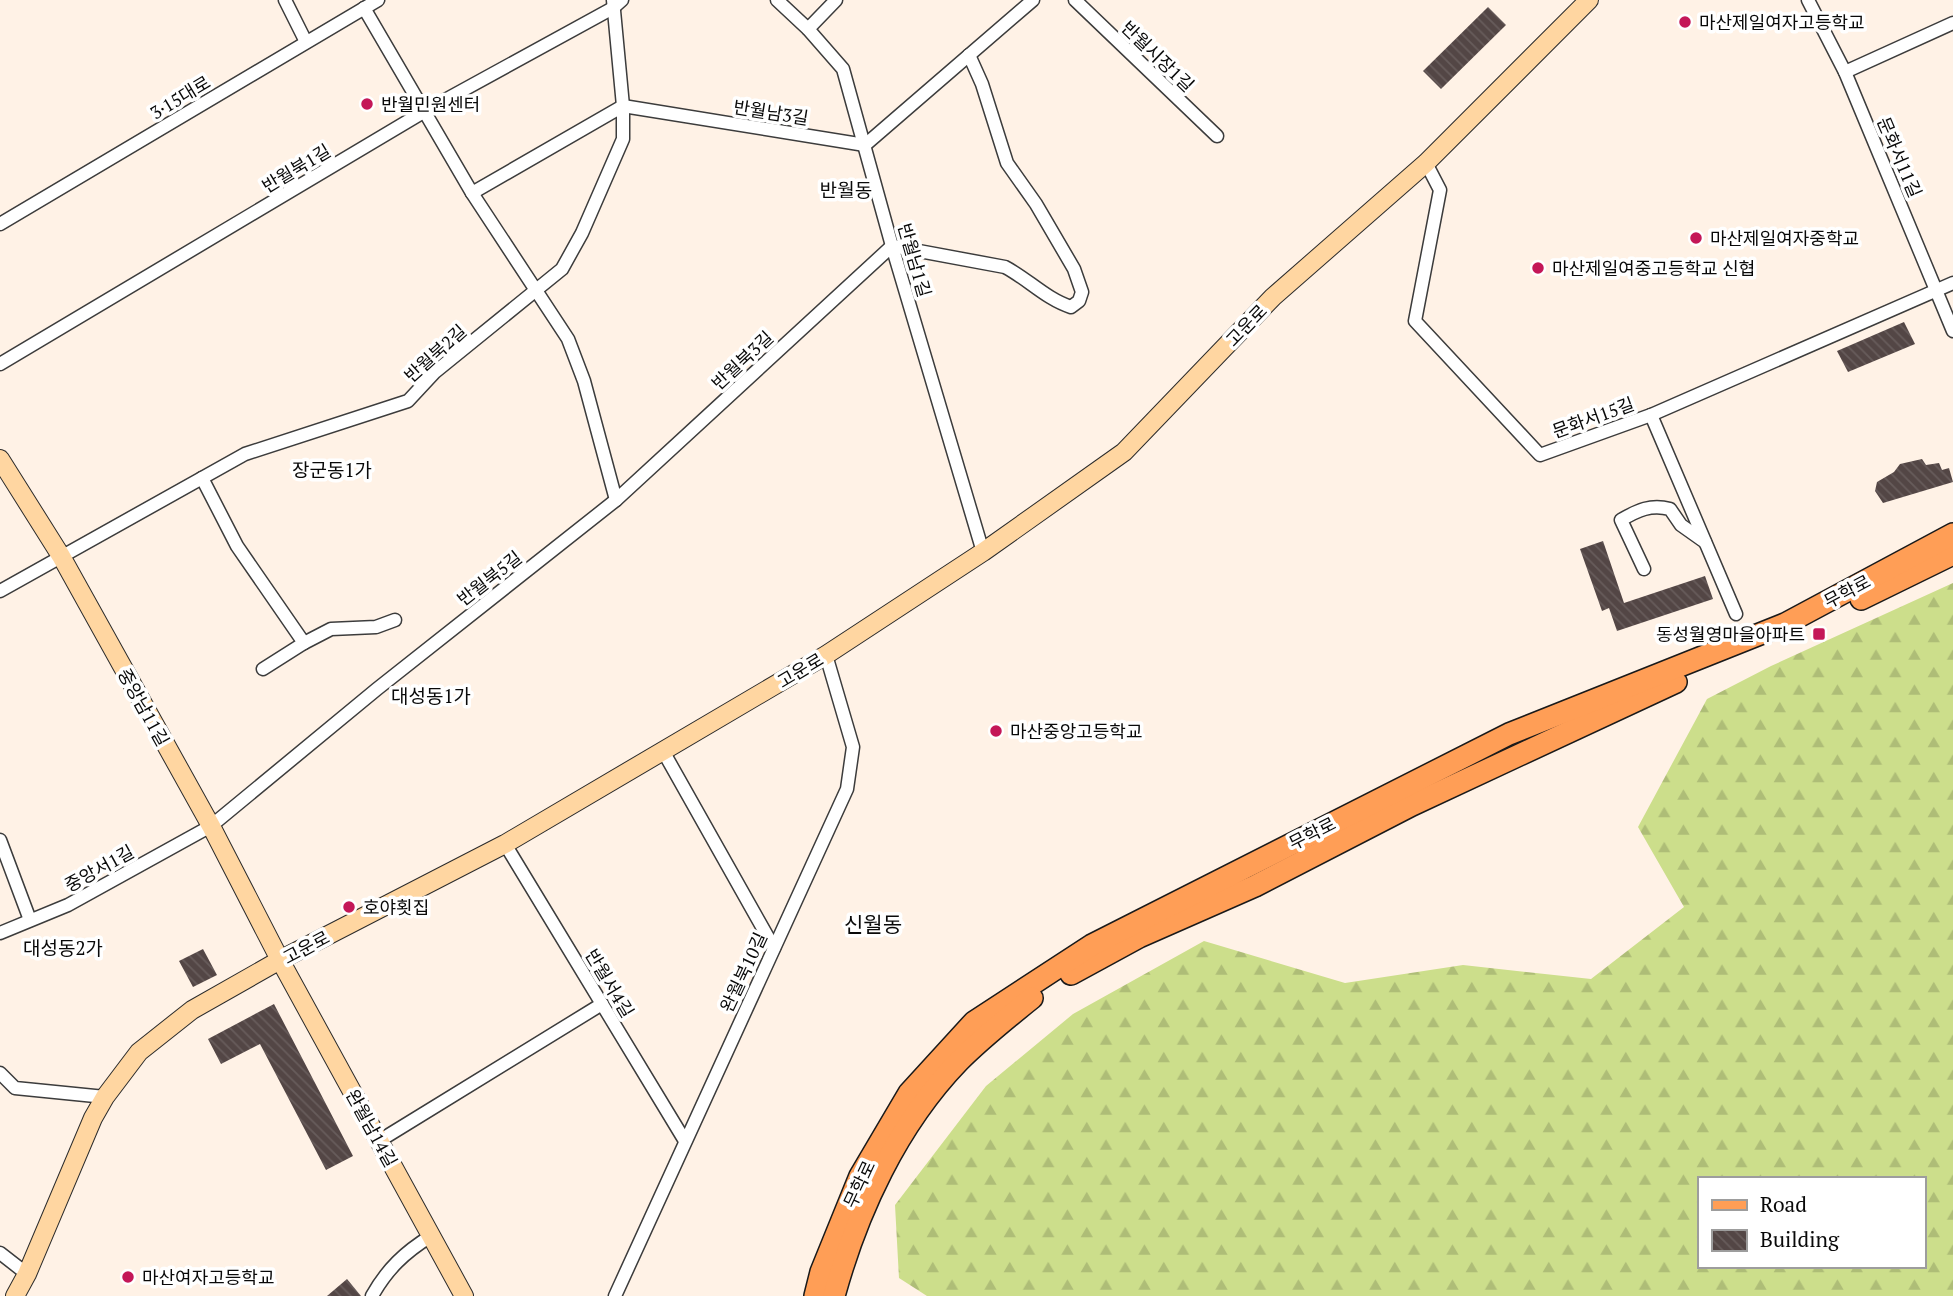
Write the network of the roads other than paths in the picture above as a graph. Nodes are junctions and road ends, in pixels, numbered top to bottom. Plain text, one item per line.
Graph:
1 (285, 0) edge
2 (378, 0) edge
3 (777, 0) edge
4 (836, 0) edge
5 (1033, 0) edge
6 (1075, 0) edge
7 (1589, 0) edge
8 (1808, 0) edge
9 (616, 3) edge
10 (364, 8) junction
11 (1953, 23) edge
12 (808, 29) junction
13 (306, 42) junction
14 (969, 55) junction
15 (1845, 72) junction
16 (623, 106) junction
17 (425, 111) junction
18 (1217, 136) dead end
19 (865, 145) junction
20 (1426, 163) junction
21 (472, 192) junction
22 (0, 223) edge
23 (892, 246) junction
24 (1953, 283) edge
25 (1936, 290) junction
26 (535, 292) junction
27 (1953, 331) edge
28 (0, 364) edge
29 (1651, 415) junction
30 (0, 459) edge
31 (201, 478) junction
32 (5, 481) edge
33 (616, 500) junction
34 (1953, 534) edge
35 (1705, 542) junction
36 (983, 552) junction
37 (1953, 554) edge
38 (61, 556) junction
39 (1644, 569) dead end
40 (0, 591) edge
41 (1736, 614) dead end
42 (395, 620) dead end
43 (304, 643) junction
44 (826, 655) junction
45 (262, 669) dead end
46 (663, 751) junction
47 (211, 826) junction
48 (0, 841) edge
49 (505, 844) junction
50 (30, 920) junction
51 (0, 933) edge
52 (774, 948) junction
53 (280, 960) junction
54 (602, 1004) junction
55 (0, 1073) edge
56 (105, 1097) junction
57 (379, 1141) junction
58 (685, 1141) junction
59 (431, 1236) junction
60 (0, 1253) edge
61 (27, 1274) junction
62 (15, 1296) edge
63 (372, 1296) edge
64 (464, 1296) edge
65 (615, 1296) edge
66 (815, 1296) edge
67 (834, 1296) edge

1 - 13 street
2 - 10 street, 3·15대로
3 - 12 street, 반월남1길
4 - 12 street
5 - 14 street
6 - 18 street, 반월시장1길
7 - 20 main road, 고운로
8 - 15 street, 문화서11길
9 - 16 street, 반월북2길
9 - 17 street, 반월북1길
10 - 13 street, 3·15대로
10 - 17 street
11 - 15 street
12 - 19 street, 반월남1길
13 - 22 street, 3·15대로
14 - 19 street
14 - 23 street
15 - 25 street, 문화서11길
16 - 19 street, 반월남3길
16 - 21 street
16 - 26 street, 반월북2길
17 - 21 street
17 - 28 street, 반월북1길
19 - 23 street, 반월남1길
20 - 29 street, 문화서15길
20 - 36 main road, 고운로
21 - 26 street
23 - 33 street, 반월북3길
23 - 36 street, 반월남1길
24 - 25 street, 문화서15길
25 - 27 street, 문화서11길
25 - 29 street, 문화서15길
26 - 31 street, 반월북2길
26 - 33 street
29 - 35 street
30 - 32 main road, 중앙남11길
31 - 38 street, 반월북2길
31 - 43 street
32 - 38 main road, 중앙남11길
33 - 47 street, 반월북5길
34 - 66 main road, 무학로
35 - 39 street
35 - 41 street
36 - 44 main road, 고운로
37 - 67 main road, 무학로
38 - 40 street, 반월북2길
38 - 47 main road, 중앙남11길
42 - 43 street
43 - 45 street
44 - 46 main road, 고운로
44 - 52 street, 완월북10길
46 - 49 main road, 고운로
46 - 52 street
47 - 50 street, 중앙서1길
47 - 53 main road, 중앙남11길
48 - 50 street
49 - 53 main road, 고운로
49 - 54 street, 반월서4길
50 - 51 street, 중앙서1길
52 - 58 street, 완월북10길
53 - 56 main road, 고운로
53 - 57 main road, 완월남14길
54 - 57 street
54 - 58 street, 반월서4길
55 - 56 street
56 - 61 main road, 고운로
57 - 59 main road, 완월남14길
58 - 65 street, 완월북10길
59 - 63 street
59 - 64 main road, 완월남14길
60 - 61 street
61 - 62 main road, 고운로

